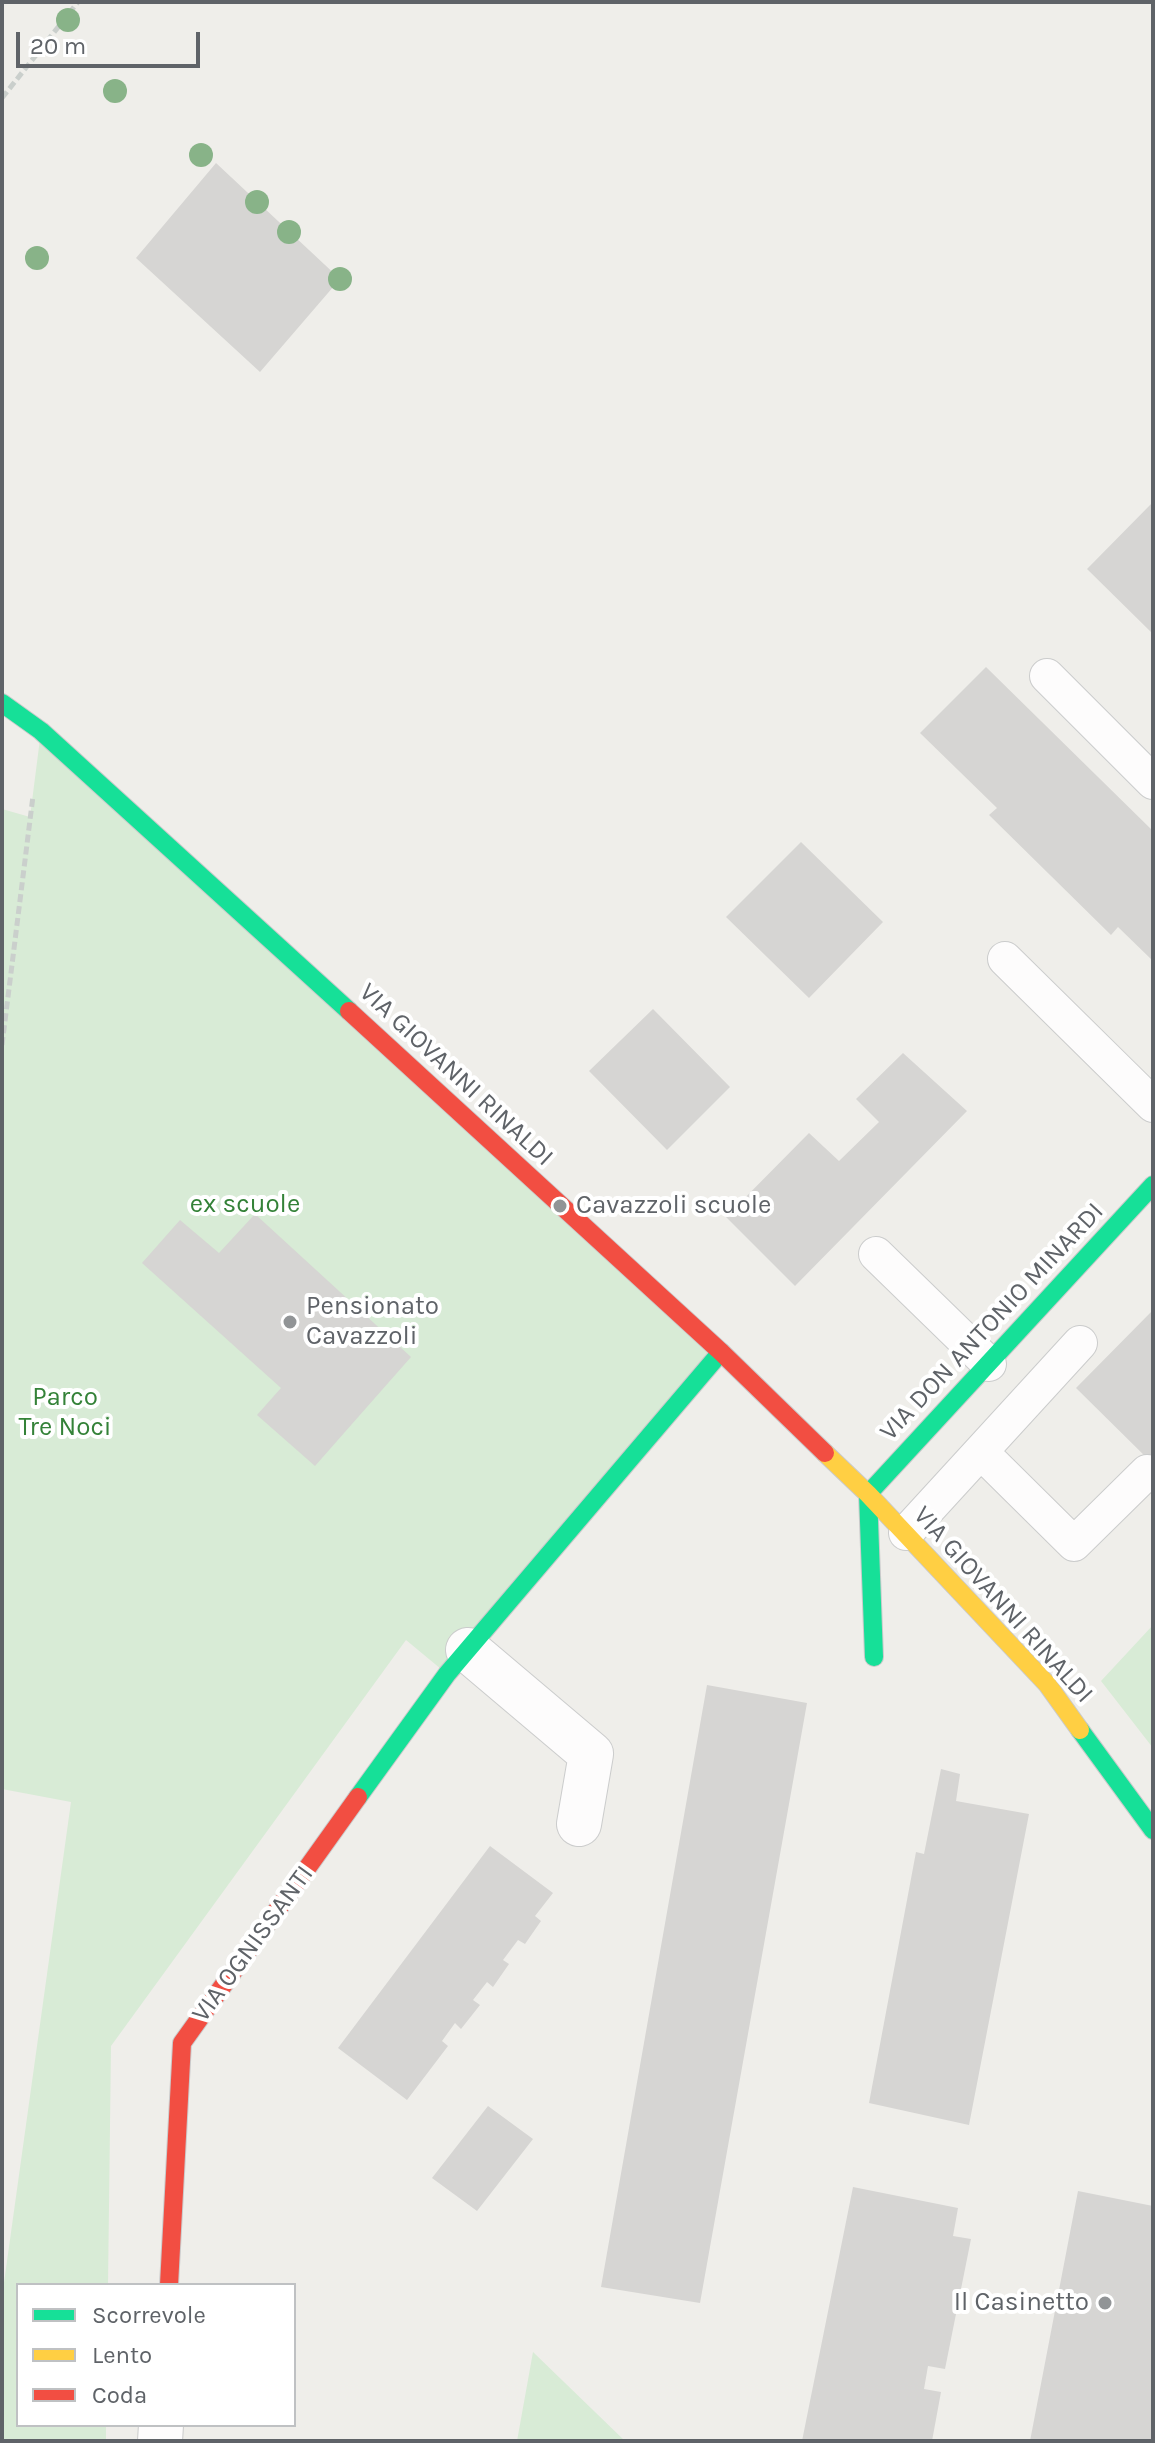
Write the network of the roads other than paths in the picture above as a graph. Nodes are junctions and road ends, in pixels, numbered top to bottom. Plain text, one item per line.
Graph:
1 (1047, 676) dead end
2 (2, 703) edge
3 (1153, 782) edge
4 (1005, 959) dead end
5 (1153, 1105) edge
6 (1153, 1185) edge
7 (876, 1254) dead end
8 (1080, 1343) dead end
9 (721, 1352) junction
10 (989, 1364) junction
11 (981, 1452) junction
12 (1147, 1472) dead end
13 (868, 1494) junction
14 (906, 1533) junction
15 (468, 1650) junction
16 (874, 1657) dead end
17 (579, 1824) dead end
18 (1153, 1830) edge
19 (169, 2283) edge

1 - 3 lane
2 - 9 street, VIA GIOVANNI RINALDI
4 - 5 lane
6 - 10 street, VIA DON ANTONIO MINARDI
7 - 10 lane
8 - 11 lane
9 - 13 street, VIA GIOVANNI RINALDI
9 - 15 street, VIA OGNISSANTI
10 - 13 street, VIA DON ANTONIO MINARDI
11 - 12 lane
11 - 14 lane
13 - 14 street, VIA GIOVANNI RINALDI
13 - 16 street, VIA GIOVANNI RINALDI
14 - 18 street, VIA GIOVANNI RINALDI
15 - 17 street
15 - 19 street, VIA OGNISSANTI

